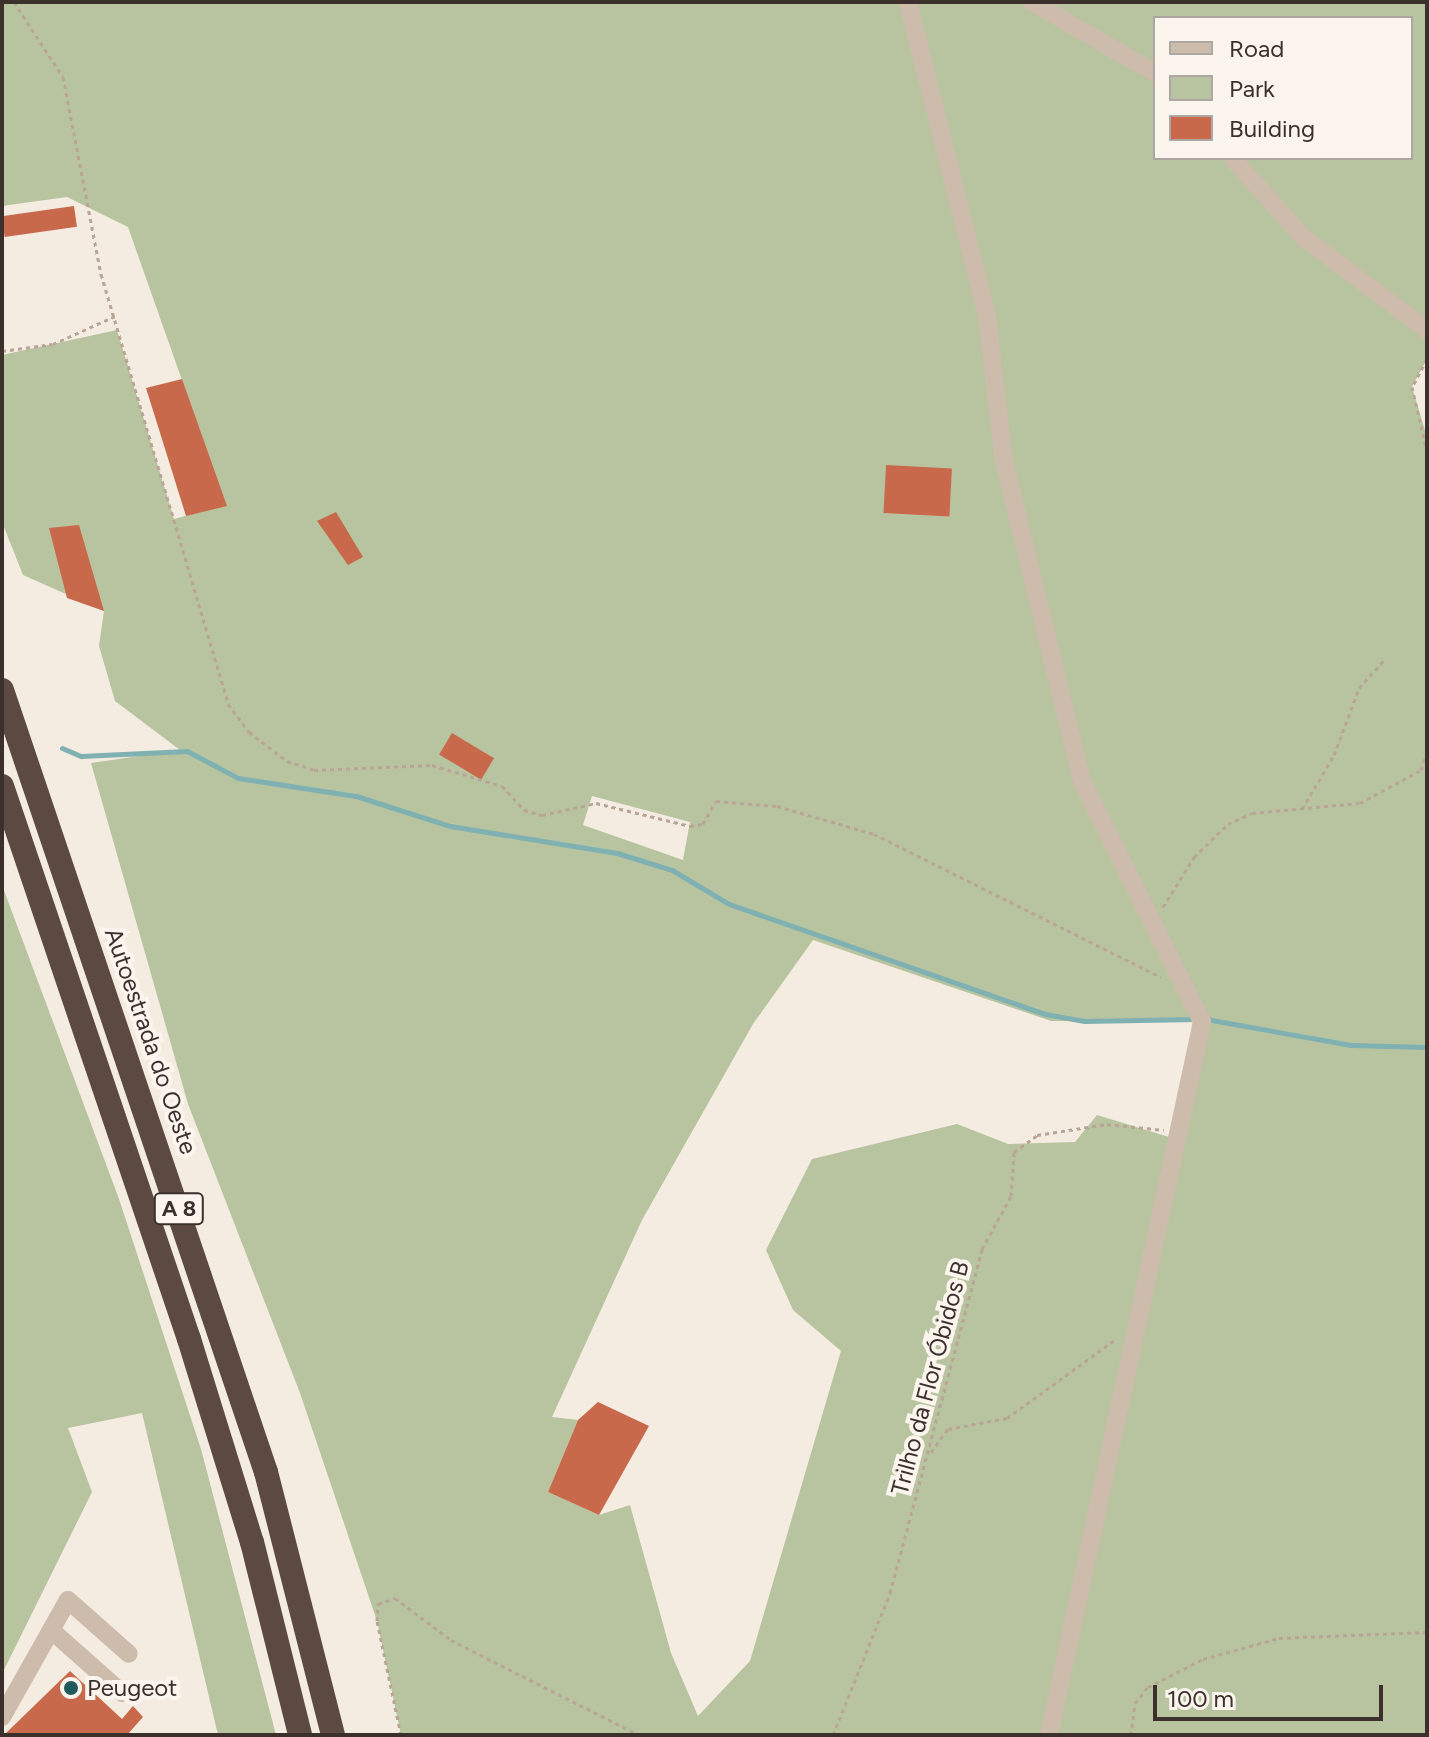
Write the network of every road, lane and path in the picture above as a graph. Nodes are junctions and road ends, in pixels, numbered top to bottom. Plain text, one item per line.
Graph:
1 (14, 2) edge
2 (908, 2) edge
3 (1032, 2) edge
4 (1153, 72) edge
5 (1234, 160) edge
6 (115, 316) junction
7 (1427, 330) edge
8 (2, 351) edge
9 (1427, 359) edge
10 (1427, 452) edge
11 (1384, 660) dead end
12 (2, 690) edge
13 (1427, 753) edge
14 (2, 786) edge
15 (1302, 809) junction
16 (1154, 924) junction
17 (1193, 997) junction
18 (1184, 1131) junction
19 (1139, 1335) junction
20 (929, 1455) junction
21 (51, 1630) junction
22 (1427, 1632) edge
23 (129, 1654) dead end
24 (122, 1693) dead end
25 (2, 1717) edge
26 (300, 1735) edge
27 (333, 1735) edge
28 (401, 1735) edge
29 (639, 1735) edge
30 (833, 1735) edge
31 (1049, 1735) edge
32 (1131, 1735) edge

1 - 6 path
2 - 16 street
3 - 4 street
5 - 7 street
6 - 8 path
6 - 17 path
9 - 10 path
11 - 15 path
12 - 27 highway, Autoestrada do Oeste / A 8
13 - 15 path
14 - 26 highway, A 8
15 - 16 path
16 - 17 street
17 - 18 street
18 - 19 street
18 - 20 path, Trilho da Flor Óbidos B
19 - 20 path
19 - 31 street
20 - 30 path, Trilho da Flor Óbidos B
21 - 23 street
21 - 24 street
21 - 25 street
22 - 32 path
28 - 29 path

